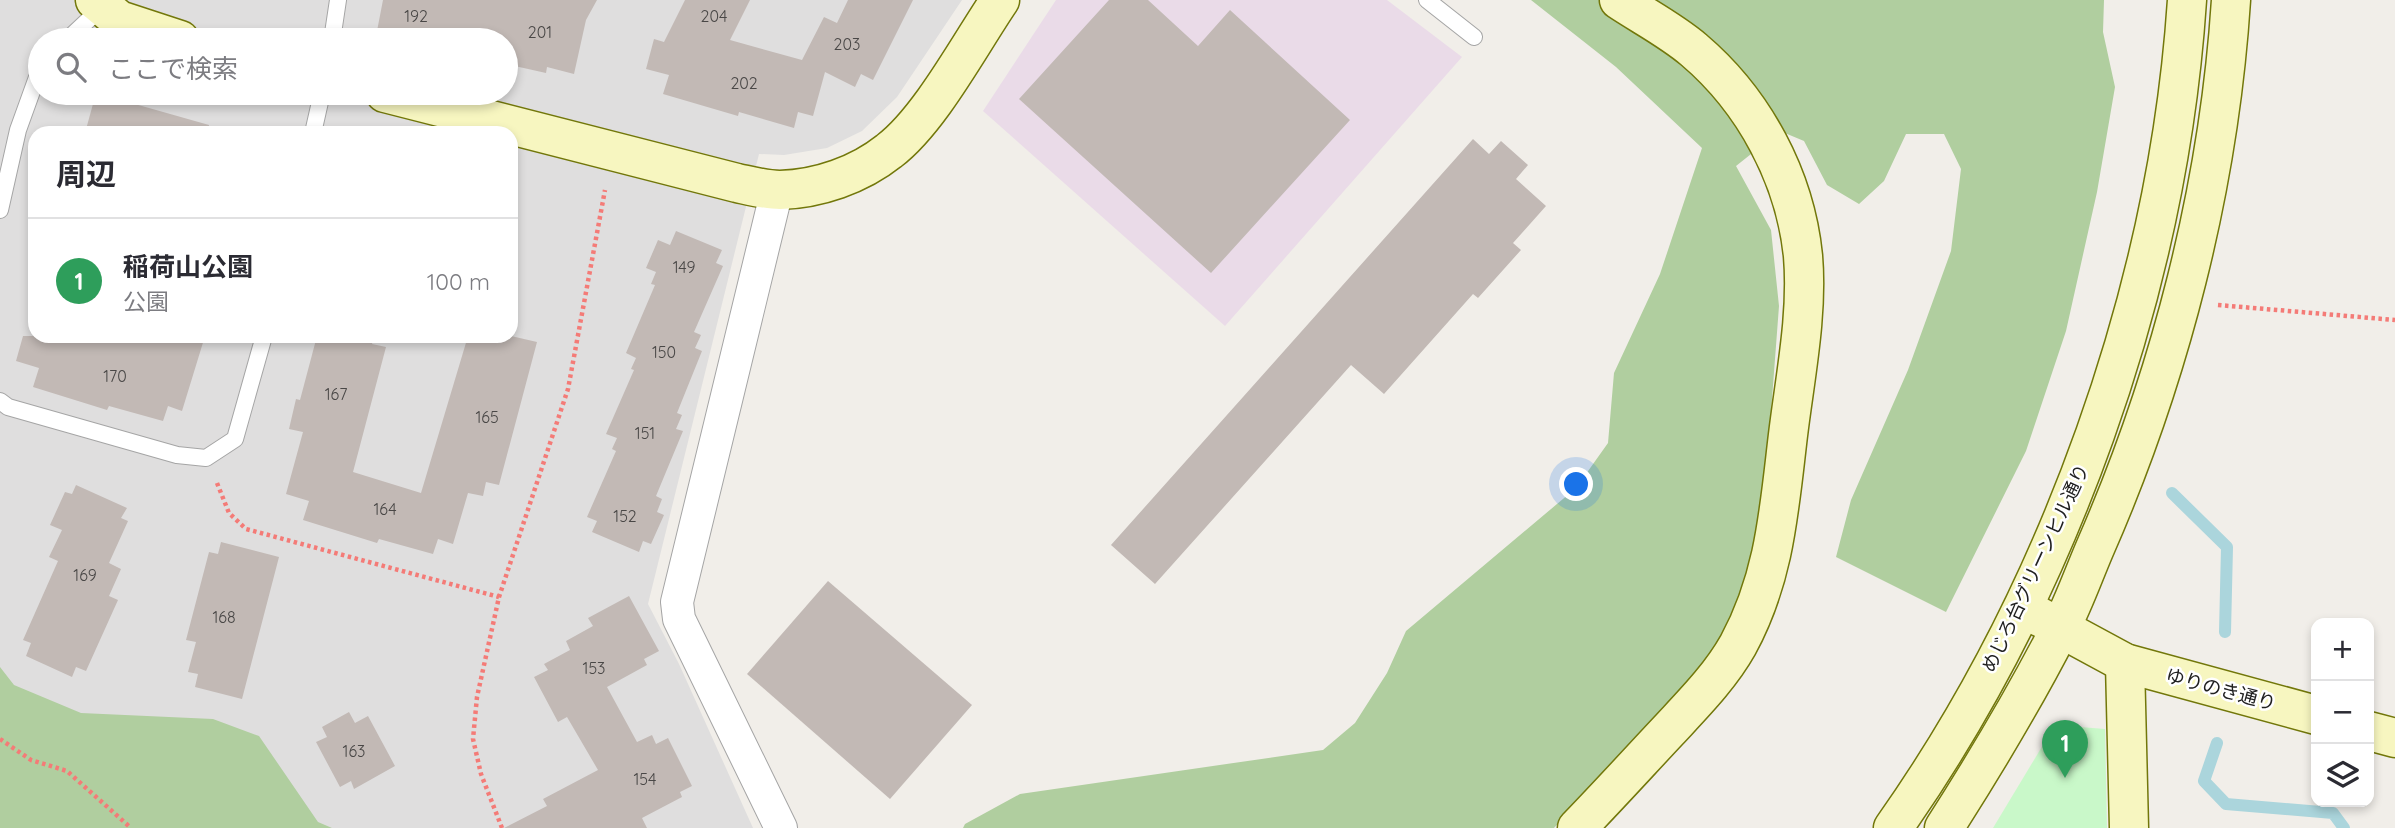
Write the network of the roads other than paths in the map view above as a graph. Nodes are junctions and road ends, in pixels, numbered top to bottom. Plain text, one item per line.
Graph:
1 (338, 0) edge
2 (1000, 0) edge
3 (1427, 0) edge
4 (1619, 0) edge
5 (2187, 0) edge
6 (2231, 0) edge
7 (98, 4) edge
8 (77, 28) edge
9 (139, 28) edge
10 (334, 28) edge
11 (1474, 37) dead end
12 (28, 102) edge
13 (320, 105) edge
14 (432, 105) edge
15 (315, 126) edge
16 (513, 126) edge
17 (518, 127) edge
18 (777, 190) junction
19 (0, 210) edge
20 (262, 343) edge
21 (0, 401) edge
22 (2021, 607) junction
23 (2061, 629) junction
24 (2125, 663) junction
25 (2311, 714) edge
26 (2374, 732) edge
27 (2395, 738) edge
28 (781, 828) edge
29 (1577, 828) edge
30 (1893, 828) edge
31 (1944, 828) edge
32 (2129, 828) edge

1 - 10 lane
2 - 18 street
3 - 11 lane
4 - 29 street
5 - 22 street, めじろ台グリーンヒル通り
6 - 23 street
7 - 8 lane
7 - 9 street
12 - 19 lane
13 - 15 lane
14 - 16 street
17 - 18 street
18 - 28 street
20 - 21 lane
22 - 23 street, ゆりのき通り
22 - 30 street, めじろ台グリーンヒル通り
23 - 24 street, ゆりのき通り
23 - 31 street
24 - 25 street, ゆりのき通り
24 - 32 street
26 - 27 street

